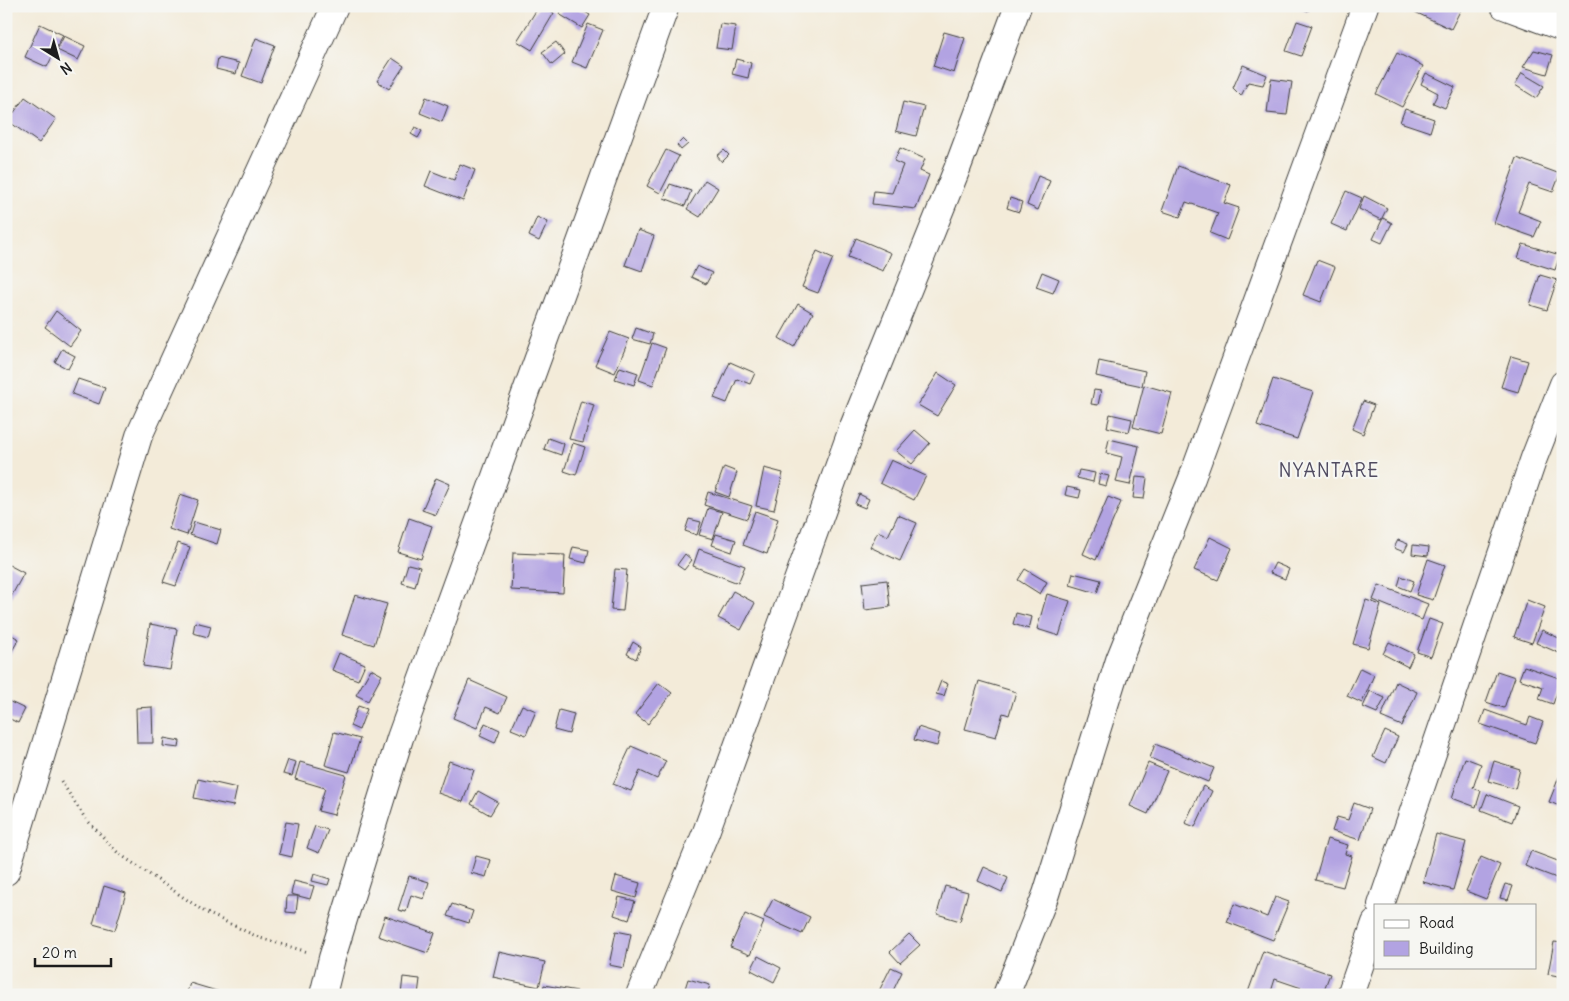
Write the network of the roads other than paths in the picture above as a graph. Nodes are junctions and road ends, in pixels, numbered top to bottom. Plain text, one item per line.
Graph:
1 (335, 6) edge
2 (666, 6) edge
3 (1018, 6) edge
4 (1365, 6) edge
5 (1504, 6) edge
6 (1563, 28) edge
7 (1563, 384) edge
8 (6, 872) edge
9 (1381, 904) edge
10 (1374, 926) edge
11 (323, 995) edge
12 (639, 995) edge
13 (1006, 995) edge
14 (1350, 995) edge

1 - 8 street
2 - 11 street
3 - 12 street
4 - 13 street
5 - 6 street
7 - 9 street
10 - 14 street

